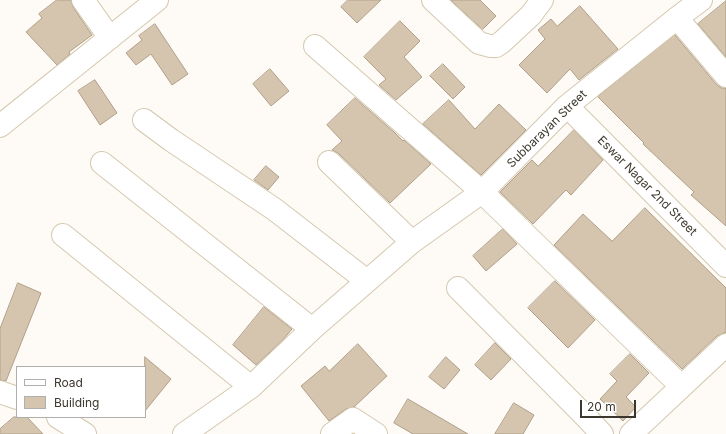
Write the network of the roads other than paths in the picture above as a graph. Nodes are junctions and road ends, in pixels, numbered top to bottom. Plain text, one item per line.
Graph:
1 (83, 0) edge
2 (157, 0) edge
3 (433, 0) edge
4 (542, 0) edge
5 (690, 6) edge
6 (110, 38) junction
7 (315, 46) dead end
8 (726, 76) edge
9 (567, 106) junction
10 (144, 120) dead end
11 (0, 126) edge
12 (329, 162) dead end
13 (102, 163) dead end
14 (482, 192) junction
15 (63, 235) dead end
16 (412, 242) junction
17 (726, 266) edge
18 (367, 281) junction
19 (458, 288) dead end
20 (312, 329) junction
21 (726, 345) edge
22 (681, 386) junction
23 (251, 387) junction
24 (0, 392) edge
25 (16, 398) edge
26 (60, 418) edge
27 (84, 434) edge
28 (184, 434) edge
29 (332, 434) edge
30 (376, 434) edge
31 (602, 434) edge
32 (630, 434) edge

1 - 6 street
2 - 6 street
3 - 4 street
5 - 8 street
5 - 9 street, Subbarayan Street
6 - 11 street
7 - 14 street
9 - 14 street, Subbarayan Street
9 - 17 street, Eswar Nagar 2nd Street
10 - 18 street
12 - 16 street
13 - 20 street
14 - 16 street, Subbarayan Street
14 - 22 street
15 - 23 street
16 - 18 street, Subbarayan Street
18 - 20 street, Subbarayan Street
19 - 31 street
20 - 23 street, Subbarayan Street
21 - 22 street
22 - 32 street
23 - 28 street, Subbarayan Street
24 - 25 street
26 - 27 street
29 - 30 street

